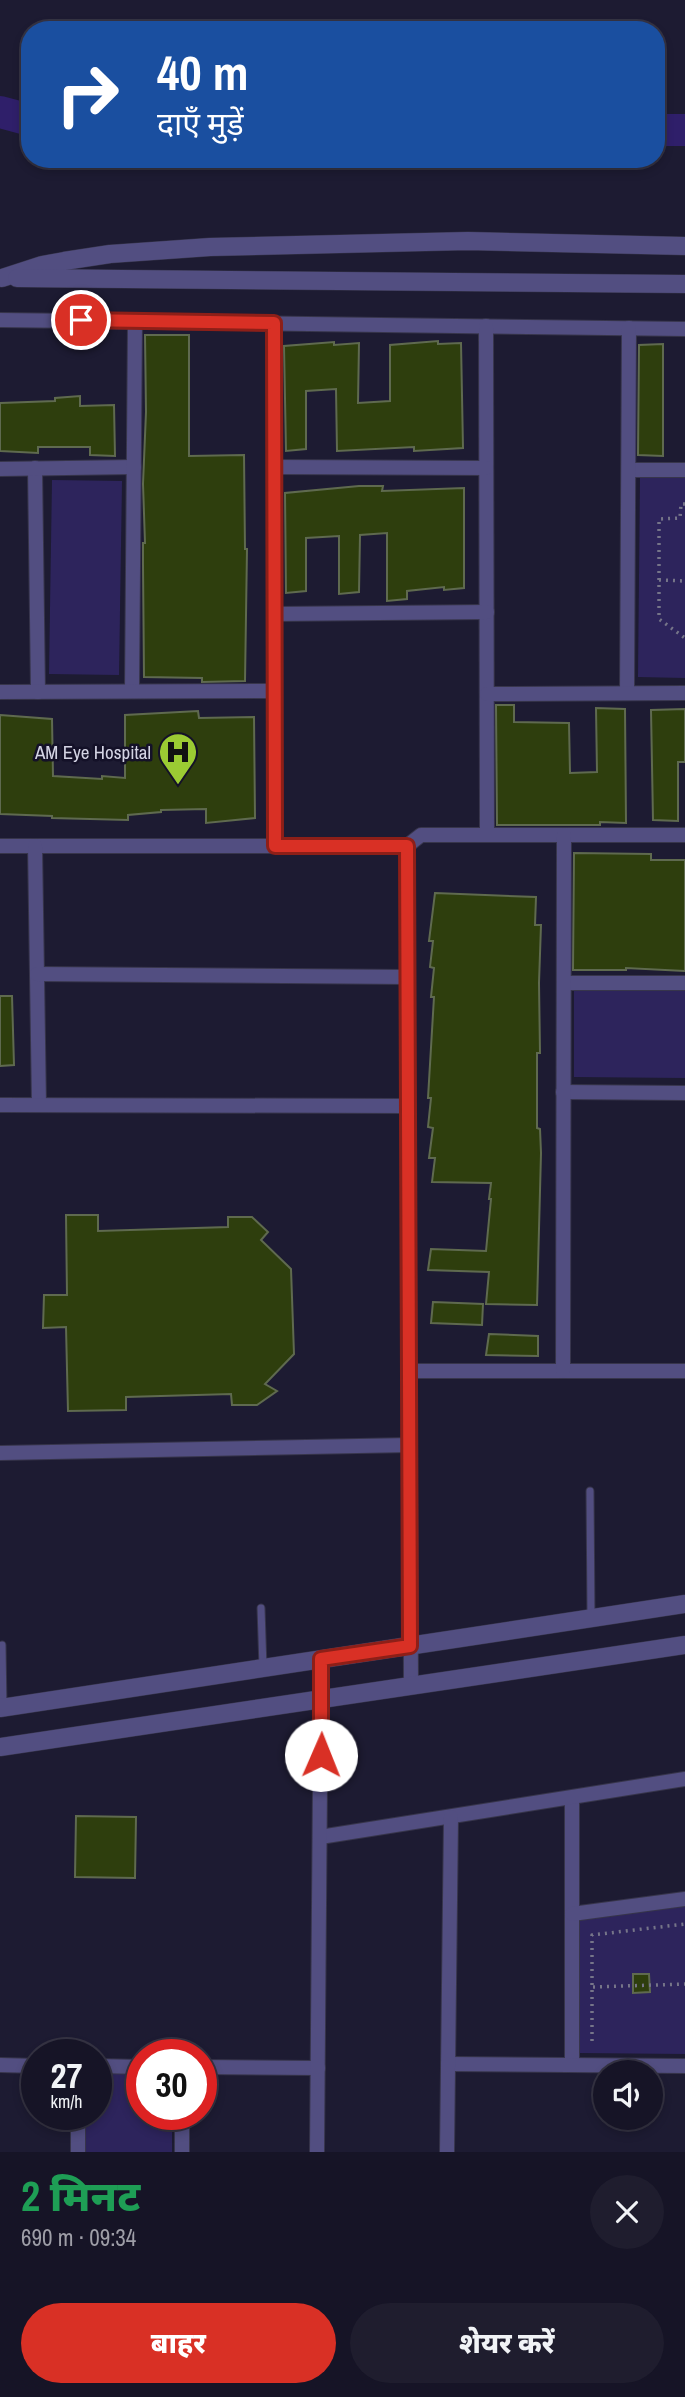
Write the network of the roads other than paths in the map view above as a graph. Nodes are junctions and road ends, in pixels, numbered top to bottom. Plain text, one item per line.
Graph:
1 (685, 246) edge
2 (1, 278) edge
3 (685, 284) edge
4 (0, 320) edge
5 (135, 320) junction
6 (274, 323) junction
7 (486, 326) junction
8 (629, 328) junction
9 (685, 328) edge
10 (134, 467) junction
11 (274, 467) junction
12 (0, 468) edge
13 (34, 468) junction
14 (486, 468) junction
15 (629, 470) junction
16 (685, 470) edge
17 (487, 612) junction
18 (274, 614) junction
19 (132, 691) junction
20 (275, 691) junction
21 (0, 692) edge
22 (37, 692) junction
23 (685, 693) edge
24 (487, 694) junction
25 (627, 694) junction
26 (487, 835) junction
27 (564, 835) junction
28 (685, 835) edge
29 (0, 846) edge
30 (35, 846) junction
31 (275, 846) junction
32 (407, 846) junction
33 (37, 974) junction
34 (407, 977) junction
35 (685, 983) edge
36 (564, 984) junction
37 (563, 1092) junction
38 (685, 1093) edge
39 (0, 1105) edge
40 (39, 1105) junction
41 (408, 1105) junction
42 (409, 1371) junction
43 (563, 1371) junction
44 (685, 1371) edge
45 (410, 1445) junction
46 (0, 1453) edge
47 (590, 1491) dead end
48 (685, 1604) edge
49 (261, 1608) dead end
50 (591, 1618) junction
51 (2, 1645) edge
52 (685, 1645) edge
53 (410, 1646) junction
54 (321, 1659) junction
55 (263, 1668) junction
56 (411, 1686) junction
57 (322, 1700) junction
58 (2, 1708) edge
59 (0, 1747) edge
60 (685, 1779) edge
61 (572, 1798) junction
62 (451, 1817) junction
63 (320, 1837) junction
64 (685, 1899) edge
65 (572, 1914) junction
66 (448, 2064) junction
67 (0, 2065) edge
68 (572, 2065) junction
69 (21, 2066) edge
70 (685, 2066) edge
71 (217, 2067) edge
72 (318, 2068) junction
73 (78, 2130) edge
74 (182, 2130) edge
75 (78, 2152) edge
76 (182, 2152) edge
77 (317, 2152) edge
78 (447, 2152) edge

1 - 2 street
2 - 3 street
4 - 5 street
5 - 6 street
5 - 10 street
6 - 7 street
6 - 11 street
7 - 8 street
7 - 14 street
8 - 9 street
8 - 15 street
10 - 13 street
10 - 19 street
11 - 14 street
11 - 18 street
12 - 13 street
13 - 22 street
14 - 17 street
15 - 16 street
15 - 25 street
17 - 18 street
17 - 24 street
18 - 20 street
19 - 20 street
19 - 22 street
20 - 31 street
21 - 22 street
23 - 25 street
24 - 25 street
24 - 26 street
26 - 27 street
26 - 32 street
27 - 28 street
27 - 36 street
29 - 30 street
30 - 31 street
30 - 33 street
31 - 32 street
32 - 34 street
33 - 34 street
33 - 40 street
34 - 41 street
35 - 36 street
36 - 37 street
37 - 38 street
37 - 43 street
39 - 40 street
40 - 41 street
41 - 42 street
42 - 43 street
42 - 45 street
43 - 44 street
45 - 46 street
45 - 53 street
47 - 50 lane
48 - 50 street
49 - 55 lane
50 - 53 street
51 - 58 lane
52 - 56 street
53 - 54 street
53 - 56 street
54 - 55 street
54 - 57 street
55 - 58 street
56 - 57 street
57 - 59 street
57 - 63 street
60 - 61 street
61 - 62 street
61 - 65 street
62 - 63 street
62 - 66 street
63 - 72 street
64 - 65 street
65 - 68 street
66 - 68 street
66 - 78 street
67 - 69 street
68 - 70 street
71 - 72 street
72 - 77 street
73 - 75 street
74 - 76 street

